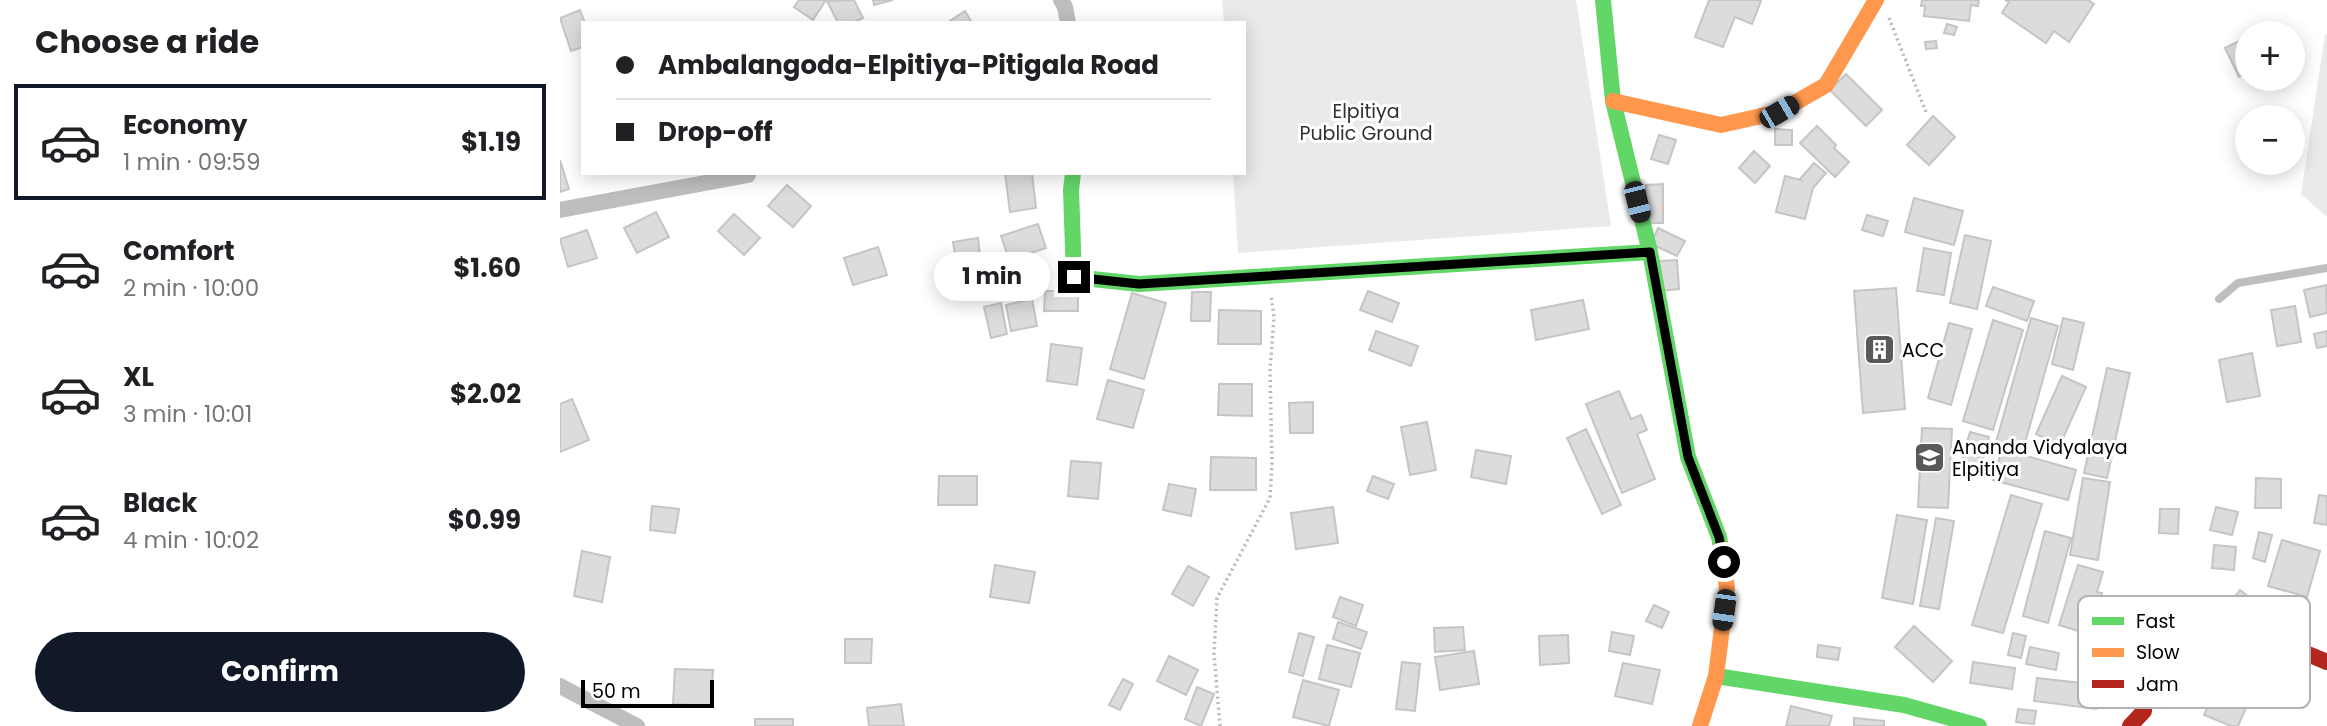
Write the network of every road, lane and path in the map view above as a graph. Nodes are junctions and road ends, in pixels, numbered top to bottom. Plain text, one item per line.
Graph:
1 (1061, 0) edge
2 (1603, 0) edge
3 (1881, 6) edge
4 (1068, 21) edge
5 (1613, 101) junction
6 (1926, 112) dead end
7 (748, 175) dead end
8 (1073, 175) edge
9 (560, 210) edge
10 (1650, 252) junction
11 (2327, 268) edge
12 (1269, 276) junction
13 (2219, 299) dead end
14 (2310, 655) edge
15 (2327, 662) edge
16 (1716, 676) junction
17 (560, 686) edge
18 (2144, 708) edge
19 (637, 726) edge
20 (1220, 726) edge
21 (1700, 726) edge
22 (1979, 726) edge
23 (2130, 726) edge

1 - 4 street
2 - 5 street
3 - 5 street
3 - 6 path
5 - 10 street
7 - 9 street
8 - 12 street
10 - 12 street
10 - 16 street
11 - 13 lane
12 - 20 path
14 - 15 street
16 - 21 street
16 - 22 street
17 - 19 street
18 - 23 street

